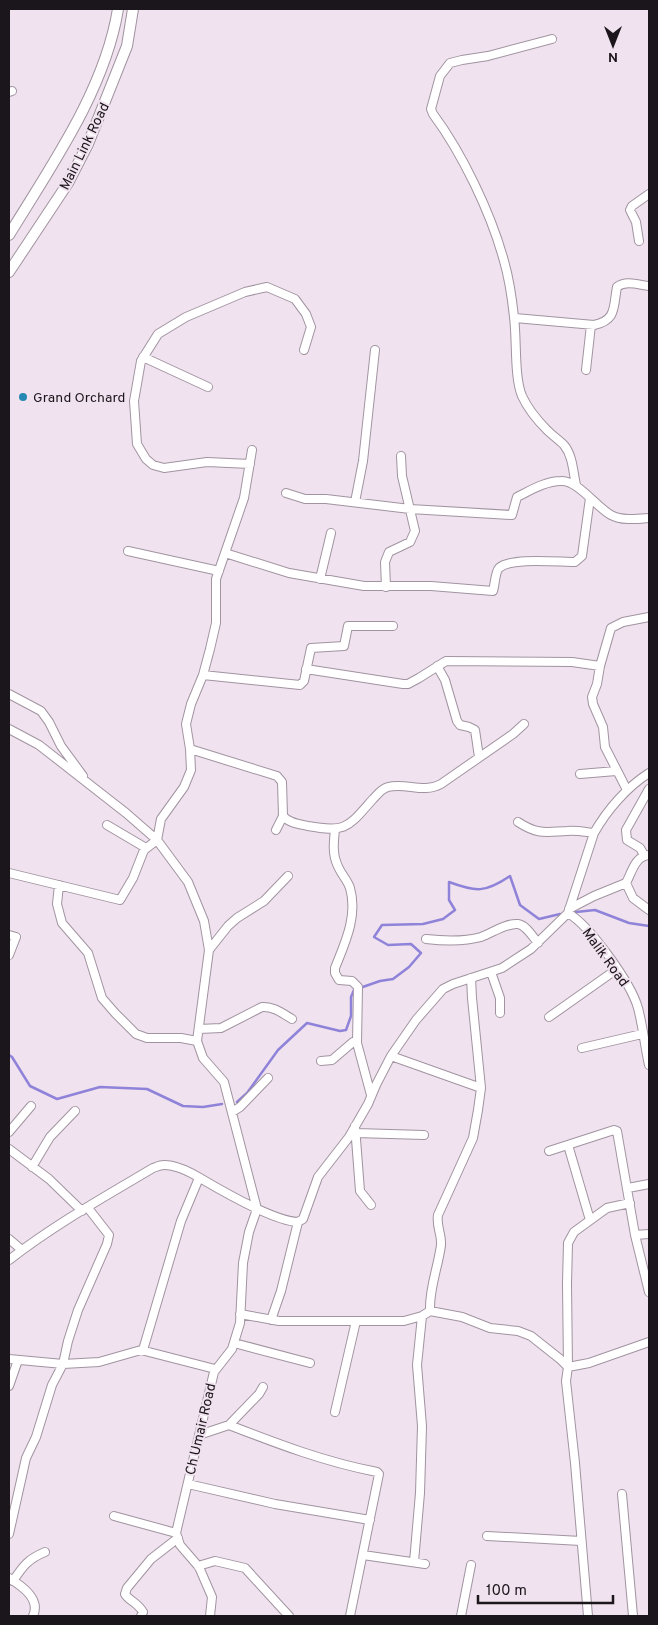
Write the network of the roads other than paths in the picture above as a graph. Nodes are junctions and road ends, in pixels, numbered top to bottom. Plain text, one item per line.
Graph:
1 (118, 9) edge
2 (133, 9) edge
3 (552, 39) dead end
4 (649, 194) edge
5 (9, 235) edge
6 (638, 241) dead end
7 (9, 272) edge
8 (649, 286) edge
9 (514, 318) junction
10 (591, 324) junction
11 (304, 350) dead end
12 (375, 350) dead end
13 (143, 357) junction
14 (586, 370) dead end
15 (208, 387) dead end
16 (252, 450) dead end
17 (401, 456) dead end
18 (250, 464) junction
19 (576, 485) junction
20 (286, 493) dead end
21 (590, 498) junction
22 (355, 502) junction
23 (410, 509) junction
24 (649, 518) edge
25 (331, 533) dead end
26 (128, 551) dead end
27 (226, 553) junction
28 (219, 571) junction
29 (320, 579) junction
30 (386, 587) junction
31 (649, 617) edge
32 (393, 626) dead end
33 (437, 666) junction
34 (600, 666) junction
35 (306, 670) junction
36 (203, 675) junction
37 (9, 694) edge
38 (524, 724) dead end
39 (9, 729) edge
40 (190, 749) junction
41 (479, 757) junction
42 (616, 771) junction
43 (649, 773) edge
44 (580, 774) dead end
45 (89, 783) junction
46 (627, 790) junction
47 (649, 790) edge
48 (283, 816) junction
49 (518, 822) dead end
50 (107, 825) dead end
51 (335, 829) junction
52 (276, 830) dead end
53 (594, 833) junction
54 (157, 840) junction
55 (146, 848) junction
56 (646, 855) edge
57 (9, 873) edge
58 (288, 876) dead end
59 (626, 883) junction
60 (59, 885) junction
61 (649, 910) edge
62 (568, 911) junction
63 (9, 935) edge
64 (426, 939) dead end
65 (538, 942) junction
66 (209, 950) junction
67 (9, 955) edge
68 (617, 969) junction
69 (492, 972) junction
70 (471, 978) junction
71 (500, 1014) dead end
72 (549, 1017) dead end
73 (292, 1019) dead end
74 (199, 1030) junction
75 (642, 1034) junction
76 (197, 1041) junction
77 (357, 1043) junction
78 (582, 1048) dead end
79 (391, 1056) junction
80 (321, 1061) dead end
81 (649, 1066) edge
82 (268, 1078) dead end
83 (481, 1088) junction
84 (371, 1095) junction
85 (31, 1106) dead end
86 (76, 1111) dead end
87 (232, 1112) junction
88 (355, 1130) junction
89 (9, 1132) edge
90 (424, 1135) dead end
91 (568, 1145) junction
92 (9, 1149) edge
93 (549, 1150) dead end
94 (32, 1167) junction
95 (199, 1178) junction
96 (649, 1184) edge
97 (628, 1188) junction
98 (630, 1203) junction
99 (371, 1205) dead end
100 (85, 1209) junction
101 (257, 1209) junction
102 (590, 1220) junction
103 (298, 1222) junction
104 (649, 1234) edge
105 (635, 1235) junction
106 (9, 1239) edge
107 (22, 1250) junction
108 (9, 1260) edge
109 (649, 1292) edge
110 (430, 1311) junction
111 (240, 1314) junction
112 (422, 1316) junction
113 (271, 1320) junction
114 (356, 1321) junction
115 (649, 1342) edge
116 (234, 1343) junction
117 (143, 1350) junction
118 (9, 1359) edge
119 (18, 1360) junction
120 (310, 1363) dead end
121 (63, 1364) junction
122 (568, 1367) junction
123 (215, 1369) junction
124 (9, 1386) edge
125 (263, 1387) dead end
126 (335, 1412) dead end
127 (229, 1425) junction
128 (199, 1435) junction
129 (188, 1484) junction
130 (622, 1494) dead end
131 (114, 1516) dead end
132 (370, 1520) junction
133 (9, 1534) edge
134 (177, 1536) junction
135 (487, 1536) dead end
136 (581, 1541) junction
137 (45, 1552) dead end
138 (363, 1555) junction
139 (414, 1562) junction
140 (425, 1564) dead end
141 (470, 1565) dead end
142 (198, 1566) junction
143 (11, 1579) edge
144 (33, 1616) edge
145 (141, 1616) edge
146 (210, 1616) edge
147 (289, 1616) edge
148 (350, 1616) edge
149 (461, 1616) edge
150 (588, 1616) edge
151 (633, 1616) edge

1 - 5 street, Main Link Road
2 - 7 street, Main Link Road
3 - 9 street
4 - 6 street
8 - 10 street
9 - 10 street
9 - 19 street
10 - 14 street
11 - 13 street
12 - 22 street
13 - 15 street
13 - 18 street
16 - 18 street
17 - 23 street
18 - 27 street
19 - 21 street
19 - 23 street
20 - 22 street
21 - 24 street
21 - 30 street
22 - 23 street
23 - 30 street
25 - 29 street
26 - 28 street
27 - 28 street
27 - 29 street
28 - 36 street
29 - 30 street
31 - 34 street
32 - 35 street
33 - 34 street
33 - 35 street
33 - 41 street
34 - 42 street
35 - 36 street
36 - 40 street
37 - 45 street
38 - 41 street
39 - 45 street
40 - 48 street
40 - 54 street
41 - 51 street
42 - 44 street
42 - 46 street
43 - 46 street
45 - 54 street
46 - 53 street
47 - 56 street
48 - 51 street
48 - 52 street
49 - 53 street
50 - 55 street
51 - 77 street
53 - 62 street
54 - 55 street
54 - 66 street
55 - 60 street
56 - 59 street
57 - 60 street
58 - 66 street
59 - 61 street
59 - 62 street
60 - 76 street
62 - 65 street
62 - 68 street, Malik Road
63 - 67 street
64 - 65 street
65 - 69 street
66 - 74 street
68 - 72 street
68 - 75 street, Malik Road
69 - 70 street
69 - 71 street
70 - 79 street
70 - 83 street
73 - 74 street
74 - 76 street
75 - 78 street
75 - 81 street, Malik Road
76 - 87 street
77 - 80 street
77 - 84 street
79 - 83 street
79 - 84 street
82 - 87 street
83 - 110 street
84 - 88 street
85 - 89 street
86 - 94 street
87 - 101 street
88 - 90 street
88 - 99 street
88 - 103 street
91 - 93 street
91 - 97 street
91 - 102 street
92 - 94 street
94 - 100 street
95 - 100 street
95 - 101 street
95 - 117 street
96 - 97 street
97 - 98 street
98 - 102 street
98 - 105 street
100 - 107 street
100 - 121 street
101 - 103 street
101 - 111 street, Ch Umair Road
102 - 122 street
103 - 113 street
104 - 105 street
105 - 109 street
106 - 107 street
107 - 108 street
110 - 112 street
110 - 122 street
111 - 113 street
111 - 116 street, Ch Umair Road
112 - 114 street
112 - 139 street
113 - 114 street
114 - 126 street
115 - 122 street
116 - 120 street
116 - 123 street, Ch Umair Road
117 - 121 street
117 - 123 street
118 - 119 street
119 - 121 street
119 - 124 street
121 - 133 street
122 - 136 street
123 - 128 street, Ch Umair Road
125 - 127 street
127 - 128 street
127 - 132 street
128 - 129 street, Ch Umair Road
129 - 132 street
129 - 134 street, Ch Umair Road
130 - 151 street
131 - 134 street
132 - 138 street
134 - 142 street
134 - 145 street
135 - 136 street
136 - 150 street
137 - 143 street
138 - 139 street
138 - 148 street
139 - 140 street
141 - 149 street
142 - 146 street
142 - 147 street
143 - 144 street

